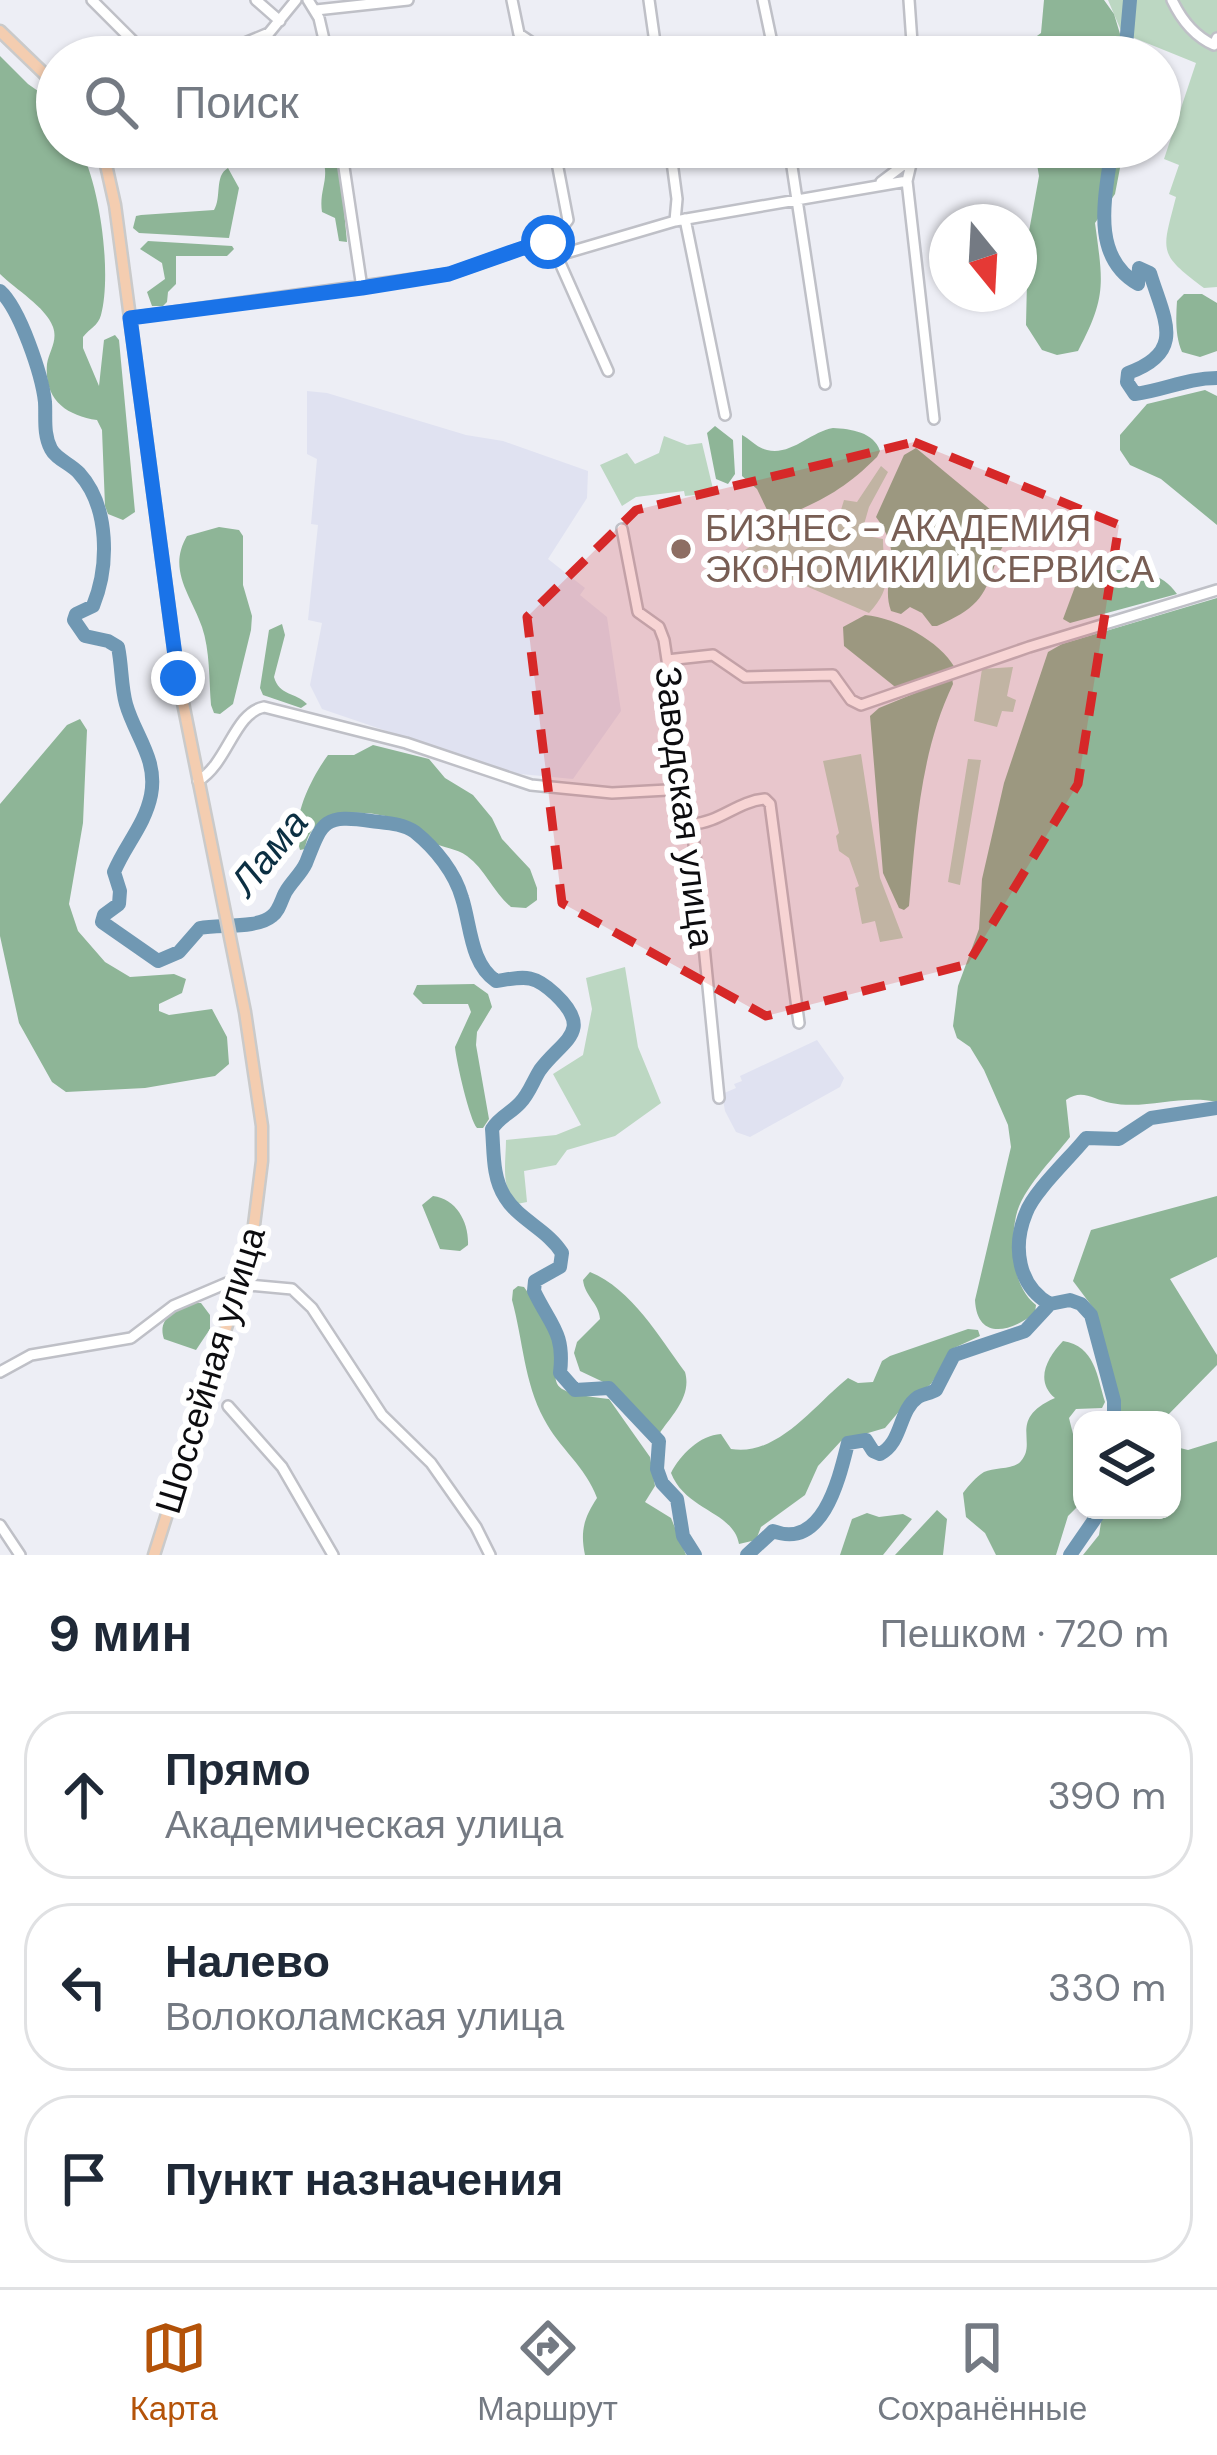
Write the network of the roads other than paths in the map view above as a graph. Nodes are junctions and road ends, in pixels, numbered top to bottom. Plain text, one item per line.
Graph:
1 (92, 0) edge
2 (256, 0) edge
3 (296, 0) edge
4 (308, 0) edge
5 (408, 0) edge
6 (512, 0) edge
7 (649, 0) edge
8 (763, 0) edge
9 (909, 0) edge
10 (1172, 0) edge
11 (316, 10) junction
12 (280, 21) junction
13 (0, 31) edge
14 (126, 36) edge
15 (262, 36) edge
16 (323, 36) edge
17 (523, 36) edge
18 (654, 36) edge
19 (771, 36) edge
20 (912, 36) edge
21 (1217, 38) edge
22 (36, 66) edge
23 (107, 168) edge
24 (344, 168) edge
25 (558, 168) edge
26 (673, 168) edge
27 (792, 168) edge
28 (900, 168) edge
29 (909, 168) edge
30 (907, 181) junction
31 (876, 186) junction
32 (797, 199) junction
33 (680, 220) junction
34 (544, 250) junction
35 (556, 254) junction
36 (362, 288) junction
37 (130, 318) junction
38 (608, 371) dead end
39 (825, 384) dead end
40 (725, 415) dead end
41 (934, 419) dead end
42 (622, 529) dead end
43 (1217, 590) edge
44 (667, 660) junction
45 (198, 781) junction
46 (686, 789) junction
47 (692, 824) junction
48 (799, 1023) dead end
49 (719, 1098) dead end
50 (243, 1282) junction
51 (0, 1372) edge
52 (228, 1406) dead end
53 (0, 1525) edge
54 (20, 1555) edge
55 (154, 1555) edge
56 (333, 1555) edge
57 (490, 1555) edge

1 - 14 street
2 - 12 street
3 - 12 street
4 - 11 street
5 - 11 street
6 - 17 street
7 - 18 street
8 - 19 street
9 - 20 street
10 - 21 street
11 - 16 street
12 - 15 street
13 - 22 main road
23 - 37 main road, Шоссейная улица
24 - 36 street
25 - 34 street
26 - 33 street
27 - 32 street
28 - 31 street
29 - 30 street
30 - 31 street
30 - 41 street
31 - 32 street
32 - 33 street
32 - 39 street
33 - 35 street
33 - 40 street
34 - 35 street
34 - 36 street
35 - 38 street
36 - 37 street
37 - 45 main road, Шоссейная улица
42 - 44 street, Заводская улица
43 - 44 street
44 - 46 street, Заводская улица
45 - 46 street
45 - 50 main road, Шоссейная улица
46 - 47 street, Заводская улица
47 - 48 street
47 - 49 street, Заводская улица
50 - 51 street
50 - 55 main road, Шоссейная улица
50 - 57 street
52 - 56 street
53 - 54 street

